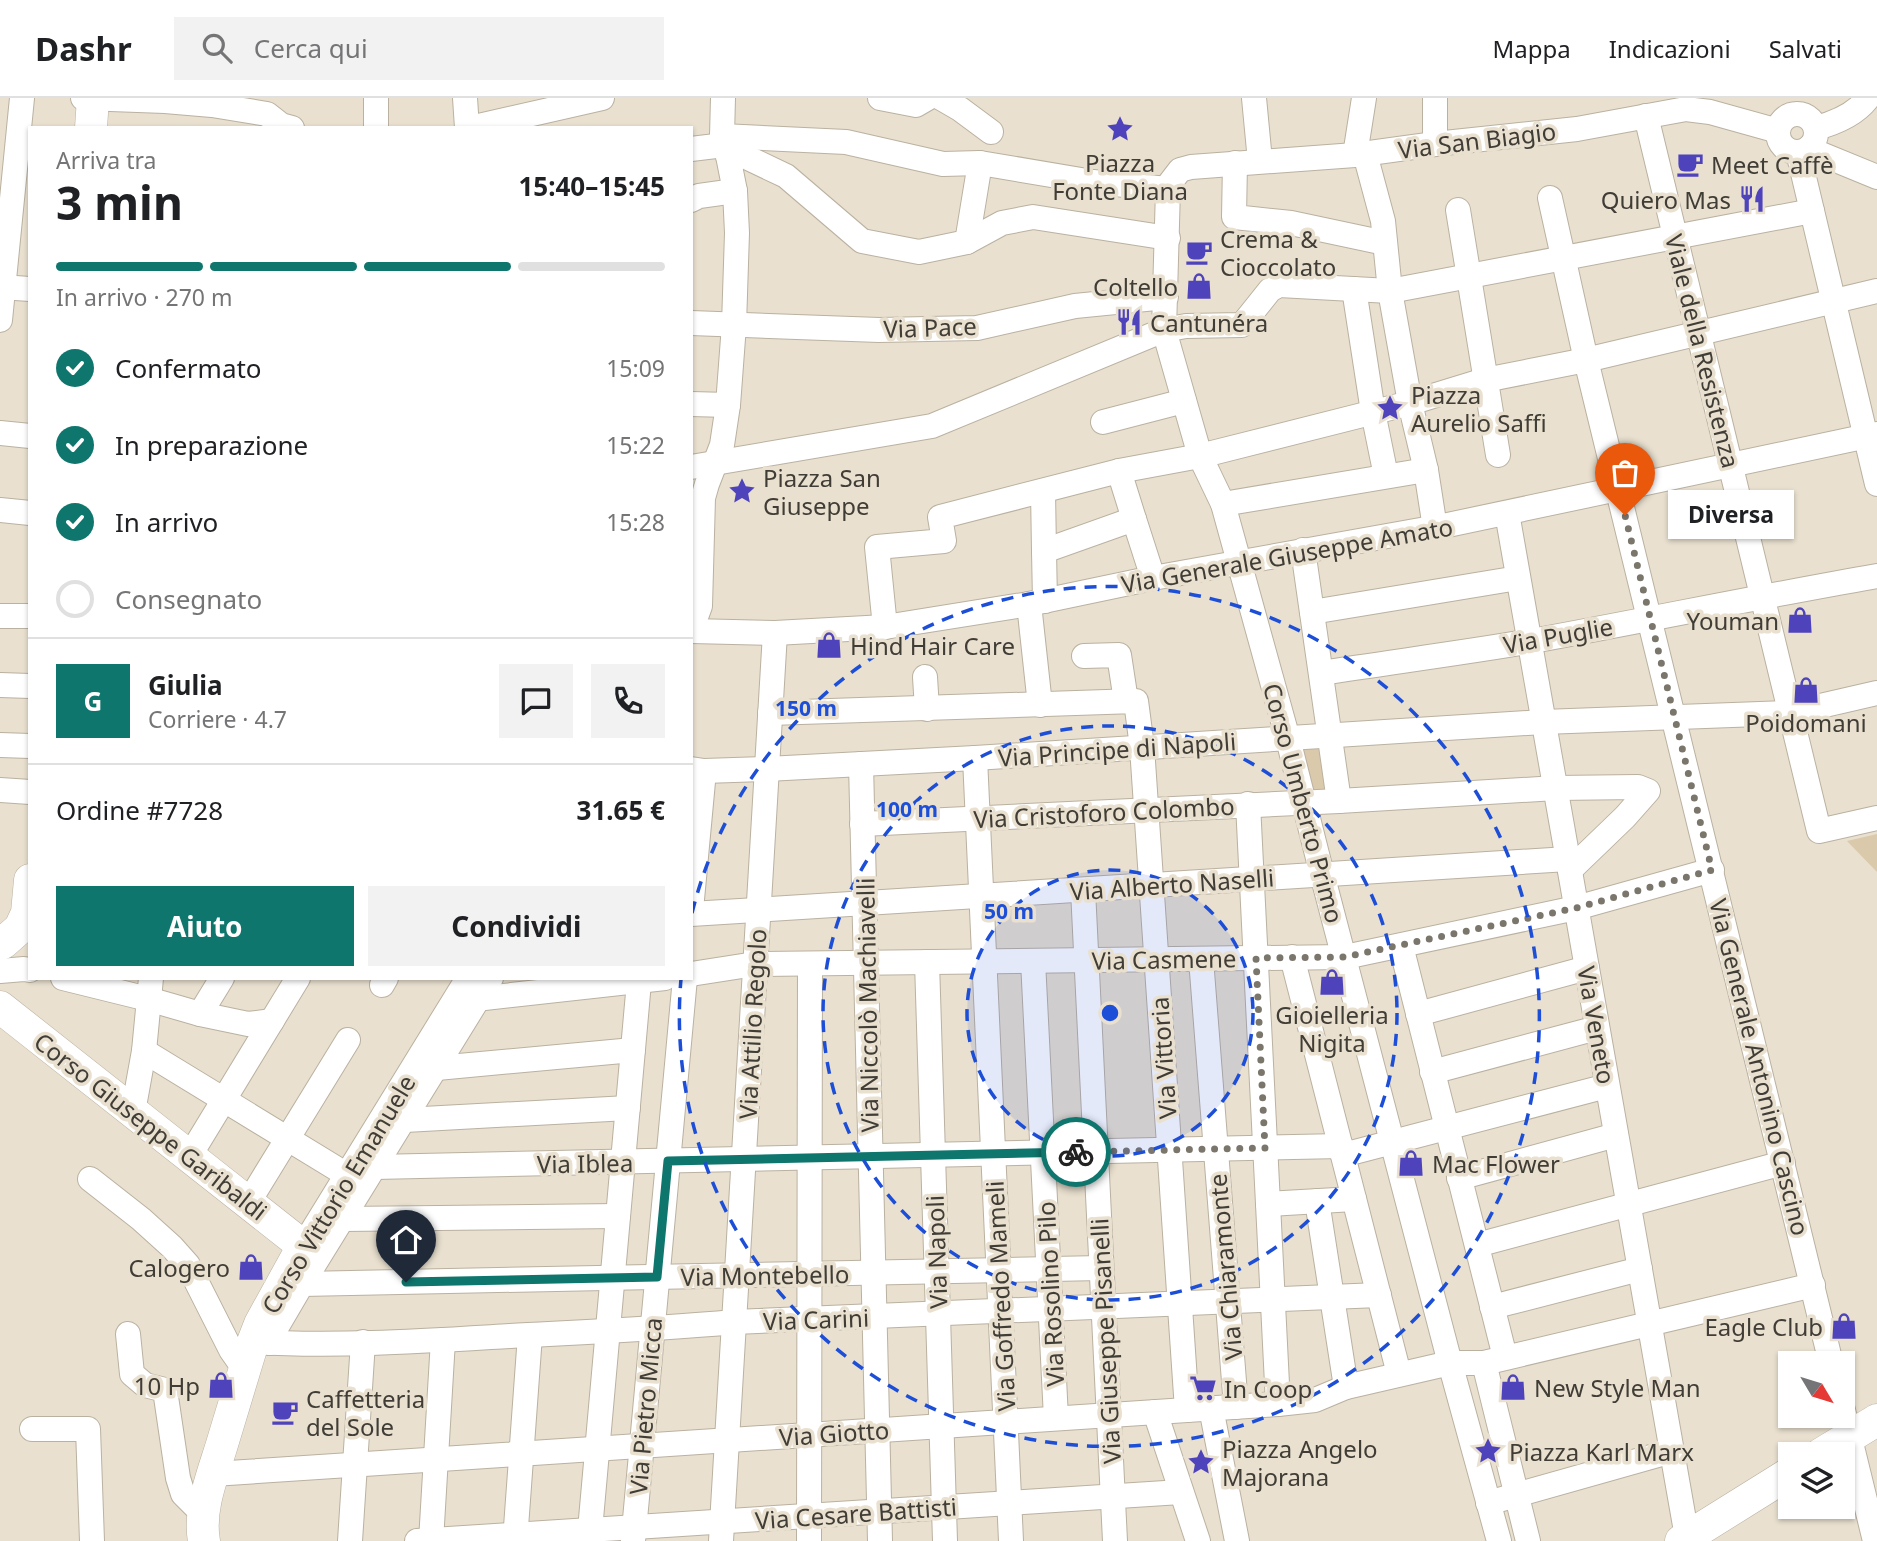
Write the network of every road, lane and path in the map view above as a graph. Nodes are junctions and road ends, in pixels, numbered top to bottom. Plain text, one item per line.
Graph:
1 (22, 98) edge
2 (376, 98) edge
3 (465, 98) edge
4 (602, 98) edge
5 (723, 98) edge
6 (880, 98) edge
7 (928, 98) edge
8 (941, 98) edge
9 (1254, 98) edge
10 (1364, 98) edge
11 (1435, 98) edge
12 (1868, 98) edge
13 (165, 99) edge
14 (205, 101) edge
15 (90, 106) edge
16 (1656, 109) edge
17 (267, 113) edge
18 (1783, 115) edge
19 (285, 126) edge
20 (376, 126) edge
21 (468, 126) edge
22 (477, 126) edge
23 (991, 132) dead end
24 (1808, 143) junction
25 (1435, 144) junction
26 (735, 146) junction
27 (693, 149) edge
28 (9, 153) edge
29 (1360, 155) junction
30 (1260, 161) junction
31 (980, 163) junction
32 (1235, 163) junction
33 (1877, 177) edge
34 (1172, 182) junction
35 (735, 191) junction
36 (1550, 198) dead end
37 (693, 199) edge
38 (1458, 210) dead end
39 (1812, 211) junction
40 (13, 222) edge
41 (1675, 237) junction
42 (1168, 238) junction
43 (967, 242) junction
44 (1385, 243) junction
45 (1563, 258) junction
46 (1468, 276) junction
47 (2, 287) edge
48 (28, 289) edge
49 (1354, 289) junction
50 (1390, 291) junction
51 (1877, 291) edge
52 (1166, 297) junction
53 (1834, 302) junction
54 (0, 320) edge
55 (693, 323) edge
56 (734, 325) junction
57 (1164, 330) junction
58 (1699, 333) junction
59 (1586, 359) junction
60 (1485, 380) junction
61 (1184, 401) junction
62 (1415, 402) junction
63 (693, 404) edge
64 (728, 405) junction
65 (1366, 414) junction
66 (1103, 422) dead end
67 (0, 433) edge
68 (28, 436) edge
69 (1871, 436) edge
70 (1497, 455) dead end
71 (1200, 456) junction
72 (716, 464) junction
73 (1730, 466) junction
74 (693, 467) edge
75 (1426, 470) junction
76 (1119, 471) junction
77 (1386, 476) junction
78 (1877, 484) edge
79 (1619, 489) junction
80 (1043, 491) junction
81 (1223, 505) junction
82 (0, 510) edge
83 (28, 513) edge
84 (1507, 513) junction
85 (1134, 519) junction
86 (1435, 528) junction
87 (1303, 550) junction
88 (1044, 551) junction
89 (1239, 563) junction
90 (1877, 576) edge
91 (1153, 578) junction
92 (1518, 578) junction
93 (1762, 596) junction
94 (1037, 603) junction
95 (1312, 612) junction
96 (0, 616) edge
97 (28, 616) edge
98 (1651, 619) junction
99 (693, 620) edge
100 (885, 627) junction
101 (693, 631) edge
102 (775, 633) junction
103 (1529, 641) junction
104 (1084, 656) dead end
105 (1321, 673) junction
106 (925, 677) dead end
107 (0, 685) edge
108 (28, 686) edge
109 (1877, 693) edge
110 (1126, 701) junction
111 (1040, 705) junction
112 (927, 709) junction
113 (770, 713) junction
114 (1790, 713) junction
115 (1675, 717) junction
116 (1544, 722) junction
117 (1330, 736) junction
118 (1288, 738) junction
119 (0, 745) edge
120 (28, 746) edge
121 (1142, 747) junction
122 (975, 758) junction
123 (861, 764) junction
124 (767, 769) junction
125 (698, 770) edge
126 (1556, 788) junction
127 (0, 790) edge
128 (28, 792) edge
129 (1339, 801) junction
130 (1304, 802) junction
131 (1248, 804) junction
132 (1146, 810) junction
133 (978, 818) junction
134 (1877, 818) edge
135 (862, 824) junction
136 (694, 848) edge
137 (1569, 864) junction
138 (693, 869) edge
139 (1712, 870) junction
140 (1322, 874) junction
141 (1252, 879) junction
142 (1152, 885) junction
143 (28, 886) edge
144 (1083, 890) junction
145 (981, 896) junction
146 (864, 903) junction
147 (1576, 908) junction
148 (759, 910) junction
149 (693, 912) edge
150 (19, 913) edge
151 (0, 944) edge
152 (1401, 946) junction
153 (1292, 957) junction
154 (1345, 957) junction
155 (1256, 958) junction
156 (1157, 959) junction
157 (1200, 959) junction
158 (1086, 960) junction
159 (1033, 961) junction
160 (927, 962) junction
161 (984, 962) junction
162 (755, 964) junction
163 (810, 964) junction
164 (866, 964) junction
165 (1587, 968) junction
166 (28, 970) edge
167 (0, 971) edge
168 (693, 974) edge
169 (80, 980) edge
170 (221, 980) edge
171 (297, 980) edge
172 (652, 980) edge
173 (685, 980) edge
174 (639, 982) junction
175 (149, 988) edge
176 (476, 989) edge
177 (0, 1007) edge
178 (200, 1014) junction
179 (1418, 1014) junction
180 (272, 1021) junction
181 (1597, 1028) junction
182 (348, 1040) dead end
183 (633, 1050) junction
184 (144, 1051) junction
185 (437, 1068) junction
186 (1432, 1072) junction
187 (1607, 1086) junction
188 (224, 1100) junction
189 (628, 1108) junction
190 (133, 1112) junction
191 (405, 1120) junction
192 (1447, 1128) junction
193 (1616, 1135) junction
194 (287, 1138) junction
195 (1393, 1142) junction
196 (1265, 1148) junction
197 (1216, 1149) junction
198 (1169, 1150) junction
199 (1342, 1150) junction
200 (1096, 1151) junction
201 (1043, 1152) junction
202 (993, 1154) junction
203 (933, 1155) junction
204 (870, 1156) junction
205 (189, 1157) junction
206 (810, 1158) junction
207 (744, 1159) junction
208 (668, 1161) junction
209 (623, 1162) junction
210 (1783, 1163) junction
211 (375, 1167) junction
212 (347, 1175) junction
213 (1460, 1178) junction
214 (90, 1179) dead end
215 (1354, 1199) junction
216 (1317, 1201) junction
217 (248, 1203) junction
218 (1268, 1204) junction
219 (1628, 1204) junction
220 (618, 1216) junction
221 (343, 1219) junction
222 (303, 1245) junction
223 (1477, 1245) junction
224 (1101, 1268) junction
225 (1049, 1269) junction
226 (1640, 1269) junction
227 (999, 1270) junction
228 (937, 1272) junction
229 (873, 1273) junction
230 (810, 1274) junction
231 (737, 1276) junction
232 (657, 1277) junction
233 (613, 1278) junction
234 (302, 1284) junction
235 (1813, 1285) junction
236 (1379, 1295) junction
237 (1332, 1297) junction
238 (1273, 1300) junction
239 (1228, 1301) junction
240 (1180, 1304) junction
241 (1103, 1307) junction
242 (1492, 1307) junction
243 (1051, 1309) junction
244 (1001, 1311) junction
245 (938, 1313) junction
246 (874, 1316) junction
247 (810, 1319) junction
248 (734, 1322) junction
249 (1650, 1324) junction
250 (653, 1329) junction
251 (608, 1331) junction
252 (128, 1334) dead end
253 (530, 1335) junction
254 (443, 1340) junction
255 (363, 1342) junction
256 (1829, 1351) edge
257 (256, 1352) junction
258 (1494, 1360) junction
259 (1450, 1363) junction
260 (1399, 1374) junction
261 (1346, 1387) junction
262 (1278, 1404) junction
263 (1236, 1407) junction
264 (1199, 1409) junction
265 (1155, 1412) junction
266 (1108, 1415) junction
267 (1056, 1418) junction
268 (1877, 1420) edge
269 (1006, 1422) junction
270 (1855, 1423) edge
271 (942, 1426) junction
272 (1843, 1428) edge
273 (1847, 1428) edge
274 (32, 1429) dead end
275 (877, 1430) junction
276 (810, 1434) junction
277 (727, 1440) junction
278 (1831, 1442) edge
279 (642, 1445) junction
280 (598, 1448) junction
281 (1672, 1451) junction
282 (522, 1453) junction
283 (436, 1459) junction
284 (355, 1464) junction
285 (213, 1474) junction
286 (1778, 1481) edge
287 (1175, 1492) junction
288 (1523, 1493) junction
289 (1112, 1496) junction
290 (1009, 1503) junction
291 (1489, 1503) junction
292 (944, 1507) junction
293 (879, 1511) junction
294 (809, 1516) junction
295 (203, 1528) edge
296 (590, 1530) junction
297 (721, 1531) edge
298 (633, 1534) edge
299 (1698, 1536) edge
300 (516, 1538) edge
301 (92, 1541) edge
302 (350, 1541) edge
303 (417, 1541) edge
304 (431, 1541) edge
305 (809, 1541) edge
306 (880, 1541) edge
307 (945, 1541) edge
308 (1011, 1541) edge
309 (1115, 1541) edge
310 (1198, 1541) edge
311 (1237, 1541) edge
312 (1499, 1541) edge
313 (1528, 1541) edge
314 (1875, 1541) edge

1 - 28 street
2 - 20 street
3 - 21 street
4 - 22 street
5 - 26 street
6 - 7 street
8 - 23 street
9 - 30 street
10 - 29 street
11 - 25 street
12 - 24 street
13 - 14 street
13 - 15 street
14 - 17 street
16 - 18 street, Via San Biagio
16 - 25 street, Via San Biagio
16 - 41 street, Viale della Resistenza
17 - 19 street
18 - 24 street
18 - 24 street
24 - 33 street
24 - 39 street
25 - 29 street, Via San Biagio
26 - 27 street
26 - 31 street
26 - 35 street
26 - 43 street
28 - 40 street
29 - 30 street, Via San Biagio
29 - 44 street
30 - 32 street, Via San Biagio
31 - 34 street
31 - 43 street
32 - 34 street, Via San Biagio
32 - 44 street
34 - 42 street, Corso Umberto Primo
35 - 37 street
35 - 56 street
36 - 45 street, Via Generale Antonino Cascino
38 - 46 street
39 - 41 street
39 - 53 street
40 - 47 street
41 - 45 street
41 - 58 street, Viale della Resistenza
42 - 43 street
42 - 52 street, Corso Umberto Primo
44 - 50 street
45 - 46 street
45 - 59 street, Via Generale Antonino Cascino
46 - 50 street
46 - 60 street
47 - 48 street
47 - 54 street
49 - 50 street
49 - 57 street
49 - 65 street
50 - 62 street
51 - 53 street
52 - 56 street, Via Pace
52 - 57 street, Corso Umberto Primo
53 - 58 street
53 - 69 street
55 - 56 street, Via Pace
56 - 64 street
57 - 61 street, Corso Umberto Primo
57 - 72 street
58 - 59 street
58 - 73 street, Viale della Resistenza
59 - 60 street
59 - 79 street, Via Generale Antonino Cascino
60 - 62 street
60 - 70 street
61 - 66 street
61 - 71 street, Corso Umberto Primo
62 - 65 street
62 - 75 street
63 - 64 street
64 - 72 street
65 - 71 street
65 - 77 street
67 - 68 street
69 - 73 street, Via Generale Giuseppe Amato
69 - 78 street
71 - 76 street
71 - 81 street, Corso Umberto Primo
72 - 74 street
72 - 99 street
73 - 79 street, Via Generale Giuseppe Amato
73 - 93 street, Viale della Resistenza
75 - 77 street
75 - 86 street
76 - 80 street
76 - 85 street
77 - 81 street
79 - 84 street, Via Generale Giuseppe Amato
79 - 98 street, Via Generale Antonino Cascino
80 - 88 street
80 - 100 street
81 - 89 street, Corso Umberto Primo
82 - 83 street
84 - 86 street, Via Generale Giuseppe Amato
84 - 92 street, Via Veneto
85 - 88 street
85 - 91 street
86 - 87 street, Via Generale Giuseppe Amato
87 - 89 street, Via Generale Giuseppe Amato
87 - 95 street
88 - 94 street
89 - 91 street, Via Generale Giuseppe Amato
89 - 118 street, Corso Umberto Primo
90 - 93 street, Via Puglie
91 - 94 street, Via Generale Giuseppe Amato
92 - 95 street
92 - 103 street, Via Veneto
93 - 98 street, Via Puglie
93 - 114 street, Viale della Resistenza
94 - 100 street, Via Generale Giuseppe Amato
94 - 111 street
95 - 105 street
96 - 97 street
98 - 103 street, Via Puglie
98 - 115 street, Via Generale Antonino Cascino
100 - 102 street, Via Generale Giuseppe Amato
101 - 102 street, Via Generale Giuseppe Amato
102 - 113 street, Via Attilio Regolo
103 - 105 street, Via Puglie
103 - 116 street, Via Veneto
104 - 110 street
105 - 117 street
106 - 112 street
107 - 108 street
109 - 114 street, Via Principe di Napoli
110 - 111 street
110 - 121 street, Via Vittoria
111 - 112 street
112 - 113 street
113 - 124 street, Via Attilio Regolo
114 - 115 street, Via Principe di Napoli
114 - 134 street, Viale della Resistenza
115 - 116 street, Via Principe di Napoli
115 - 139 street, Via Generale Antonino Cascino
116 - 117 street, Via Principe di Napoli
116 - 126 street, Via Veneto
117 - 118 street, Via Principe di Napoli
117 - 129 street
118 - 121 street, Via Principe di Napoli
118 - 130 street, Corso Umberto Primo
119 - 120 street
121 - 122 street, Via Principe di Napoli
121 - 132 street, Via Vittoria
122 - 123 street, Via Principe di Napoli
122 - 133 street, Via Goffredo Mameli
123 - 124 street, Via Principe di Napoli
123 - 135 street, Via Niccolò Machiavelli
124 - 125 street, Via Principe di Napoli
124 - 148 street, Via Attilio Regolo
125 - 136 street
126 - 129 street, Via Cristoforo Colombo
126 - 137 street, Via Veneto
126 - 137 street, Via Cristoforo Colombo
127 - 128 street
129 - 130 street, Via Cristoforo Colombo
130 - 131 street, Via Cristoforo Colombo
130 - 140 street, Corso Umberto Primo
131 - 132 street, Via Cristoforo Colombo
131 - 141 street
132 - 133 street, Via Cristoforo Colombo
132 - 142 street, Via Vittoria
133 - 135 street, Via Cristoforo Colombo
133 - 145 street, Via Goffredo Mameli
135 - 146 street, Via Niccolò Machiavelli
136 - 138 street
137 - 140 street, Via Alberto Naselli
137 - 147 street, Via Veneto
139 - 147 street, Via Casmene
139 - 210 street, Via Generale Antonino Cascino
140 - 141 street, Via Alberto Naselli
140 - 154 street, Corso Umberto Primo
141 - 142 street, Via Alberto Naselli
141 - 155 street
142 - 144 street, Via Alberto Naselli
142 - 156 street, Via Vittoria
143 - 150 main road
144 - 145 street, Via Alberto Naselli
144 - 158 street, Via Giuseppe Pisanelli
145 - 146 street, Via Alberto Naselli
145 - 161 street, Via Goffredo Mameli
146 - 148 street, Via Alberto Naselli
146 - 164 street, Via Niccolò Machiavelli
147 - 152 street, Via Casmene
147 - 165 street, Via Veneto
148 - 149 street, Via Alberto Naselli
148 - 162 street, Via Attilio Regolo
150 - 151 main road
152 - 154 street, Via Casmene
152 - 179 street
153 - 154 street, Via Casmene
153 - 155 street, Via Casmene
153 - 199 street
154 - 195 street, Corso Umberto Primo
155 - 157 street, Via Casmene
155 - 196 street
156 - 157 street, Via Casmene
156 - 158 street, Via Casmene
156 - 198 street, Via Vittoria
157 - 197 street, Via Chiaramonte
158 - 159 street, Via Casmene
158 - 200 street, Via Giuseppe Pisanelli
159 - 161 street, Via Casmene
159 - 201 street, Via Rosolino Pilo
160 - 161 street, Via Casmene
160 - 164 street, Via Casmene
160 - 203 street, Via Napoli
161 - 202 street, Via Goffredo Mameli
162 - 163 street, Via Casmene
162 - 168 street, Via Casmene
162 - 207 street, Via Attilio Regolo
163 - 164 street, Via Casmene
163 - 206 street
164 - 204 street, Via Niccolò Machiavelli
165 - 179 street
165 - 181 street, Via Veneto
166 - 167 street
169 - 175 street
170 - 178 street
171 - 180 street
172 - 174 street
173 - 208 street, Via Pietro Micca
174 - 176 street
174 - 183 street
175 - 178 street
175 - 184 street
176 - 185 street
176 - 212 street, Corso Vittorio Emanuele
177 - 190 main road, Corso Giuseppe Garibaldi
178 - 180 street
179 - 186 street
180 - 188 street
181 - 186 street
181 - 187 street, Via Veneto
182 - 194 street
183 - 185 street
183 - 189 street
184 - 188 street
184 - 190 street
185 - 191 street
186 - 192 street
187 - 192 street, Via Iblea
187 - 193 street, Via Veneto
188 - 194 street
188 - 205 street
189 - 191 street
189 - 209 street
190 - 205 main road, Corso Giuseppe Garibaldi
191 - 211 street
192 - 195 street, Via Iblea
192 - 213 street
193 - 213 street
193 - 219 street, Via Veneto
194 - 212 street
194 - 217 street
195 - 199 street, Via Iblea
195 - 259 street, Corso Umberto Primo
196 - 197 street, Via Iblea
196 - 199 street, Via Iblea
196 - 218 street
197 - 198 street, Via Iblea
197 - 239 street, Via Chiaramonte
198 - 200 street, Via Iblea
198 - 240 street, Via Vittoria
199 - 215 street
200 - 201 street, Via Iblea
200 - 224 street, Via Giuseppe Pisanelli
201 - 202 street, Via Iblea
201 - 225 street, Via Rosolino Pilo
202 - 203 street, Via Iblea
202 - 227 street, Via Goffredo Mameli
203 - 204 street, Via Iblea
203 - 228 street, Via Napoli
204 - 206 street, Via Iblea
204 - 229 street, Via Niccolò Machiavelli
205 - 217 main road, Corso Giuseppe Garibaldi
206 - 207 street, Via Iblea
206 - 230 street
207 - 208 street, Via Iblea
207 - 231 street, Via Attilio Regolo
208 - 209 street, Via Iblea
208 - 232 street, Via Pietro Micca
209 - 211 street, Via Iblea
209 - 220 street
210 - 219 street
210 - 235 street, Via Generale Antonino Cascino
211 - 221 street
212 - 222 street, Corso Vittorio Emanuele
213 - 223 street
214 - 257 street
215 - 216 street
215 - 236 street
216 - 218 street
216 - 237 street
217 - 222 main road, Corso Giuseppe Garibaldi
218 - 238 street
219 - 223 street
219 - 226 street, Via Veneto
220 - 221 street
220 - 233 street
221 - 234 street
222 - 257 main road, Corso Vittorio Emanuele
223 - 242 street
224 - 225 street, Via Montebello
224 - 241 street, Via Giuseppe Pisanelli
225 - 227 street, Via Montebello
225 - 243 street, Via Rosolino Pilo
226 - 242 street
226 - 249 street, Via Veneto
227 - 228 street, Via Montebello
227 - 244 street, Via Goffredo Mameli
228 - 229 street, Via Montebello
228 - 245 street, Via Napoli
229 - 230 street, Via Montebello
229 - 246 street, Via Niccolò Machiavelli
230 - 231 street, Via Montebello
230 - 247 street
231 - 232 street, Via Montebello
231 - 248 street, Via Attilio Regolo
232 - 233 street, Via Montebello
232 - 250 street, Via Pietro Micca
233 - 234 street, Via Montebello
233 - 251 street
234 - 257 street
235 - 249 street, Via Giotto
235 - 256 street, Via Generale Antonino Cascino
236 - 237 street, Via Carini
236 - 260 street
237 - 238 street, Via Carini
237 - 261 street
238 - 239 street, Via Carini
238 - 262 street
239 - 240 street, Via Carini
239 - 263 street, Via Chiaramonte
240 - 241 street, Via Carini
240 - 264 street, Via Vittoria
241 - 243 street, Via Carini
241 - 266 street, Via Giuseppe Pisanelli
242 - 258 street
243 - 244 street, Via Carini
243 - 267 street, Via Rosolino Pilo
244 - 245 street, Via Carini
244 - 269 street, Via Goffredo Mameli
245 - 246 street, Via Carini
245 - 271 street, Via Napoli
246 - 247 street, Via Carini
246 - 275 street, Via Niccolò Machiavelli
247 - 248 street, Via Carini
247 - 276 street
248 - 250 street, Via Carini
248 - 277 street, Via Attilio Regolo
249 - 258 street, Via Giotto
249 - 281 street, Via Veneto
250 - 251 street, Via Carini
250 - 279 street, Via Pietro Micca
251 - 253 street, Via Carini
251 - 280 street
252 - 295 street
253 - 254 street, Via Carini
253 - 282 street
254 - 255 street, Via Carini
254 - 283 street
255 - 257 street, Via Carini
255 - 284 street
257 - 285 main road, Corso Vittorio Emanuele
258 - 259 street, Via Giotto
258 - 288 street
259 - 260 street, Via Giotto
259 - 291 street, Corso Umberto Primo
260 - 261 street, Via Giotto
261 - 262 street, Via Giotto
262 - 263 street, Via Giotto
263 - 264 street, Via Giotto
264 - 265 street, Via Giotto
264 - 311 street, Via Vittoria
265 - 266 street, Via Giotto
265 - 287 street
266 - 267 street, Via Giotto
266 - 289 street, Via Giuseppe Pisanelli
267 - 269 street, Via Giotto
268 - 270 main road
269 - 271 street, Via Giotto
269 - 290 street, Via Goffredo Mameli
271 - 275 street, Via Giotto
271 - 292 street, Via Napoli
272 - 278 main road
273 - 314 street
274 - 301 street
275 - 276 street, Via Giotto
275 - 293 street, Via Niccolò Machiavelli
276 - 277 street, Via Giotto
276 - 294 street
277 - 279 street, Via Giotto
277 - 297 street, Via Attilio Regolo
279 - 280 street, Via Giotto
279 - 298 street, Via Pietro Micca
280 - 282 street, Via Giotto
280 - 296 street
281 - 288 street
281 - 299 street, Via Veneto
282 - 283 street, Via Giotto
282 - 300 street
283 - 284 street, Via Giotto
283 - 304 street
284 - 285 street, Via Giotto
284 - 302 street
285 - 295 main road, Corso Vittorio Emanuele
286 - 299 main road
287 - 289 street, Via Cesare Battisti
287 - 310 street
288 - 291 street
288 - 313 street
289 - 290 street, Via Cesare Battisti
289 - 309 street, Via Giuseppe Pisanelli
290 - 292 street, Via Cesare Battisti
290 - 308 street, Via Goffredo Mameli
291 - 312 street, Corso Umberto Primo
292 - 293 street, Via Cesare Battisti
292 - 307 street, Via Napoli
293 - 294 street, Via Cesare Battisti
293 - 306 street, Via Niccolò Machiavelli
294 - 297 street, Via Cesare Battisti
294 - 305 street
296 - 298 street, Via Cesare Battisti
296 - 300 street, Via Cesare Battisti
297 - 298 street, Via Cesare Battisti
300 - 304 street, Via Cesare Battisti
303 - 304 street, Via Cesare Battisti

